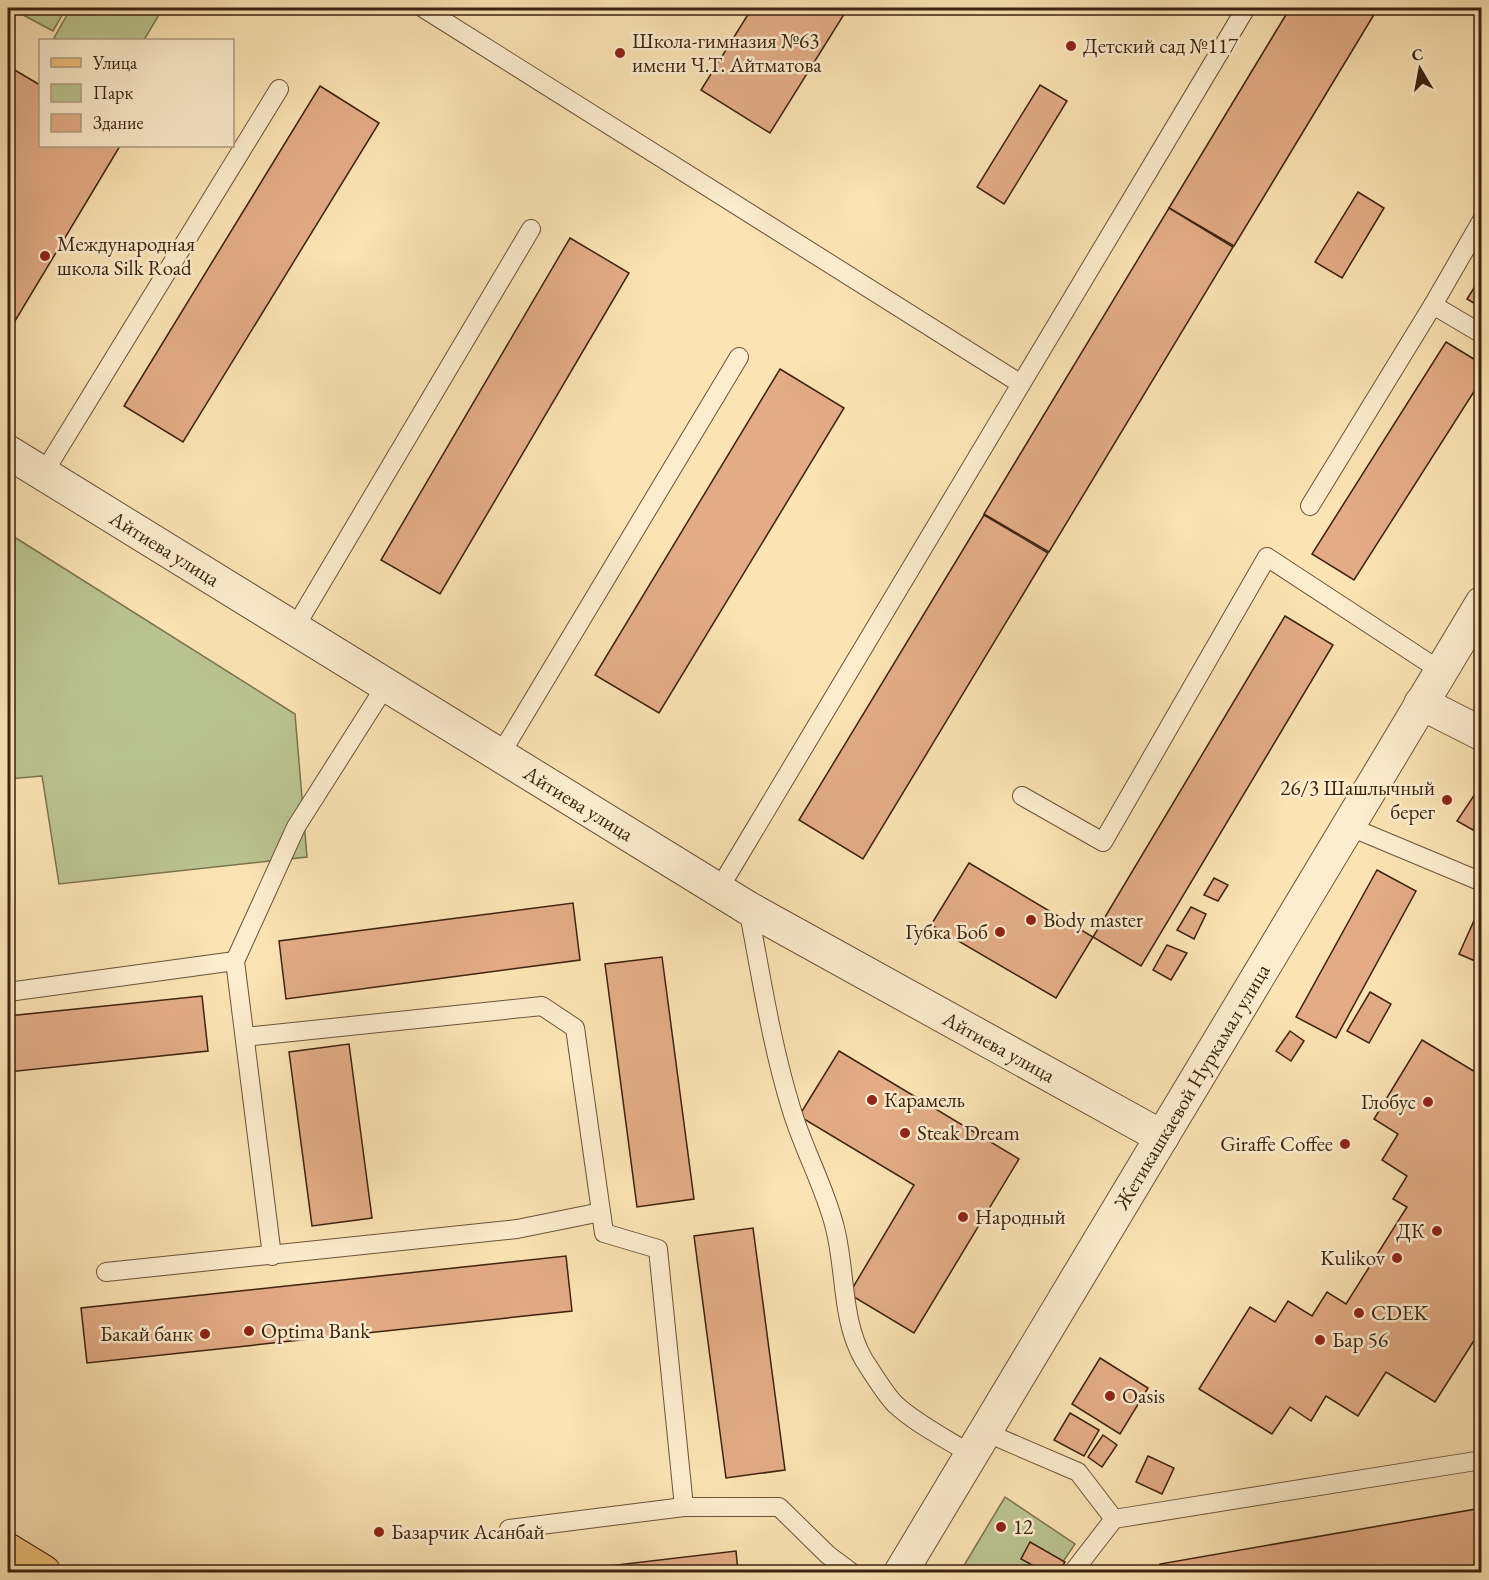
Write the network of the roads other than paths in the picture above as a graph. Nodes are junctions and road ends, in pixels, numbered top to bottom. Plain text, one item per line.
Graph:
1 (423, 8) edge
2 (1246, 8) edge
3 (279, 89) dead end
4 (1482, 220) edge
5 (531, 229) dead end
6 (1433, 305) junction
7 (1482, 333) edge
8 (739, 357) dead end
9 (1021, 384) junction
10 (8, 452) edge
11 (43, 474) junction
12 (1310, 506) dead end
13 (1482, 603) edge
14 (294, 629) junction
15 (1441, 671) junction
16 (386, 685) junction
17 (1421, 703) junction
18 (1482, 734) edge
19 (500, 755) junction
20 (1022, 796) dead end
21 (1348, 826) junction
22 (1482, 882) edge
23 (719, 890) junction
24 (748, 908) junction
25 (235, 961) junction
26 (8, 992) edge
27 (245, 1037) junction
28 (1162, 1137) junction
29 (602, 1212) junction
30 (272, 1256) junction
31 (106, 1272) dead end
32 (978, 1444) junction
33 (1482, 1460) edge
34 (684, 1507) junction
35 (1114, 1519) junction
36 (509, 1529) dead end
37 (8, 1550) edge
38 (44, 1572) edge
39 (851, 1572) edge
40 (901, 1572) edge
41 (1074, 1572) edge

1 - 9 lane
2 - 9 lane
3 - 11 lane
4 - 6 lane
5 - 14 lane
6 - 7 lane
6 - 12 lane
8 - 19 lane
9 - 23 lane
10 - 11 street, Айтиева улица
11 - 14 street, Айтиева улица
13 - 15 street, Жетикашкаевой Нуркамал улица
14 - 16 street, Айтиева улица
15 - 17 street, Жетикашкаевой Нуркамал улица
15 - 20 lane
16 - 19 street, Айтиева улица
16 - 25 lane
17 - 18 street
17 - 21 street, Жетикашкаевой Нуркамал улица
19 - 23 street, Айтиева улица
21 - 22 lane
21 - 28 street, Жетикашкаевой Нуркамал улица
23 - 24 street, Айтиева улица
24 - 28 street, Айтиева улица
24 - 32 lane
25 - 26 lane
25 - 27 lane
27 - 29 lane
27 - 30 lane
28 - 32 street, Жетикашкаевой Нуркамал улица
29 - 30 lane
29 - 34 lane
30 - 31 lane
32 - 35 lane
32 - 40 street, Жетикашкаевой Нуркамал улица
33 - 35 lane
34 - 36 lane
34 - 39 lane
35 - 41 lane
37 - 38 main road

